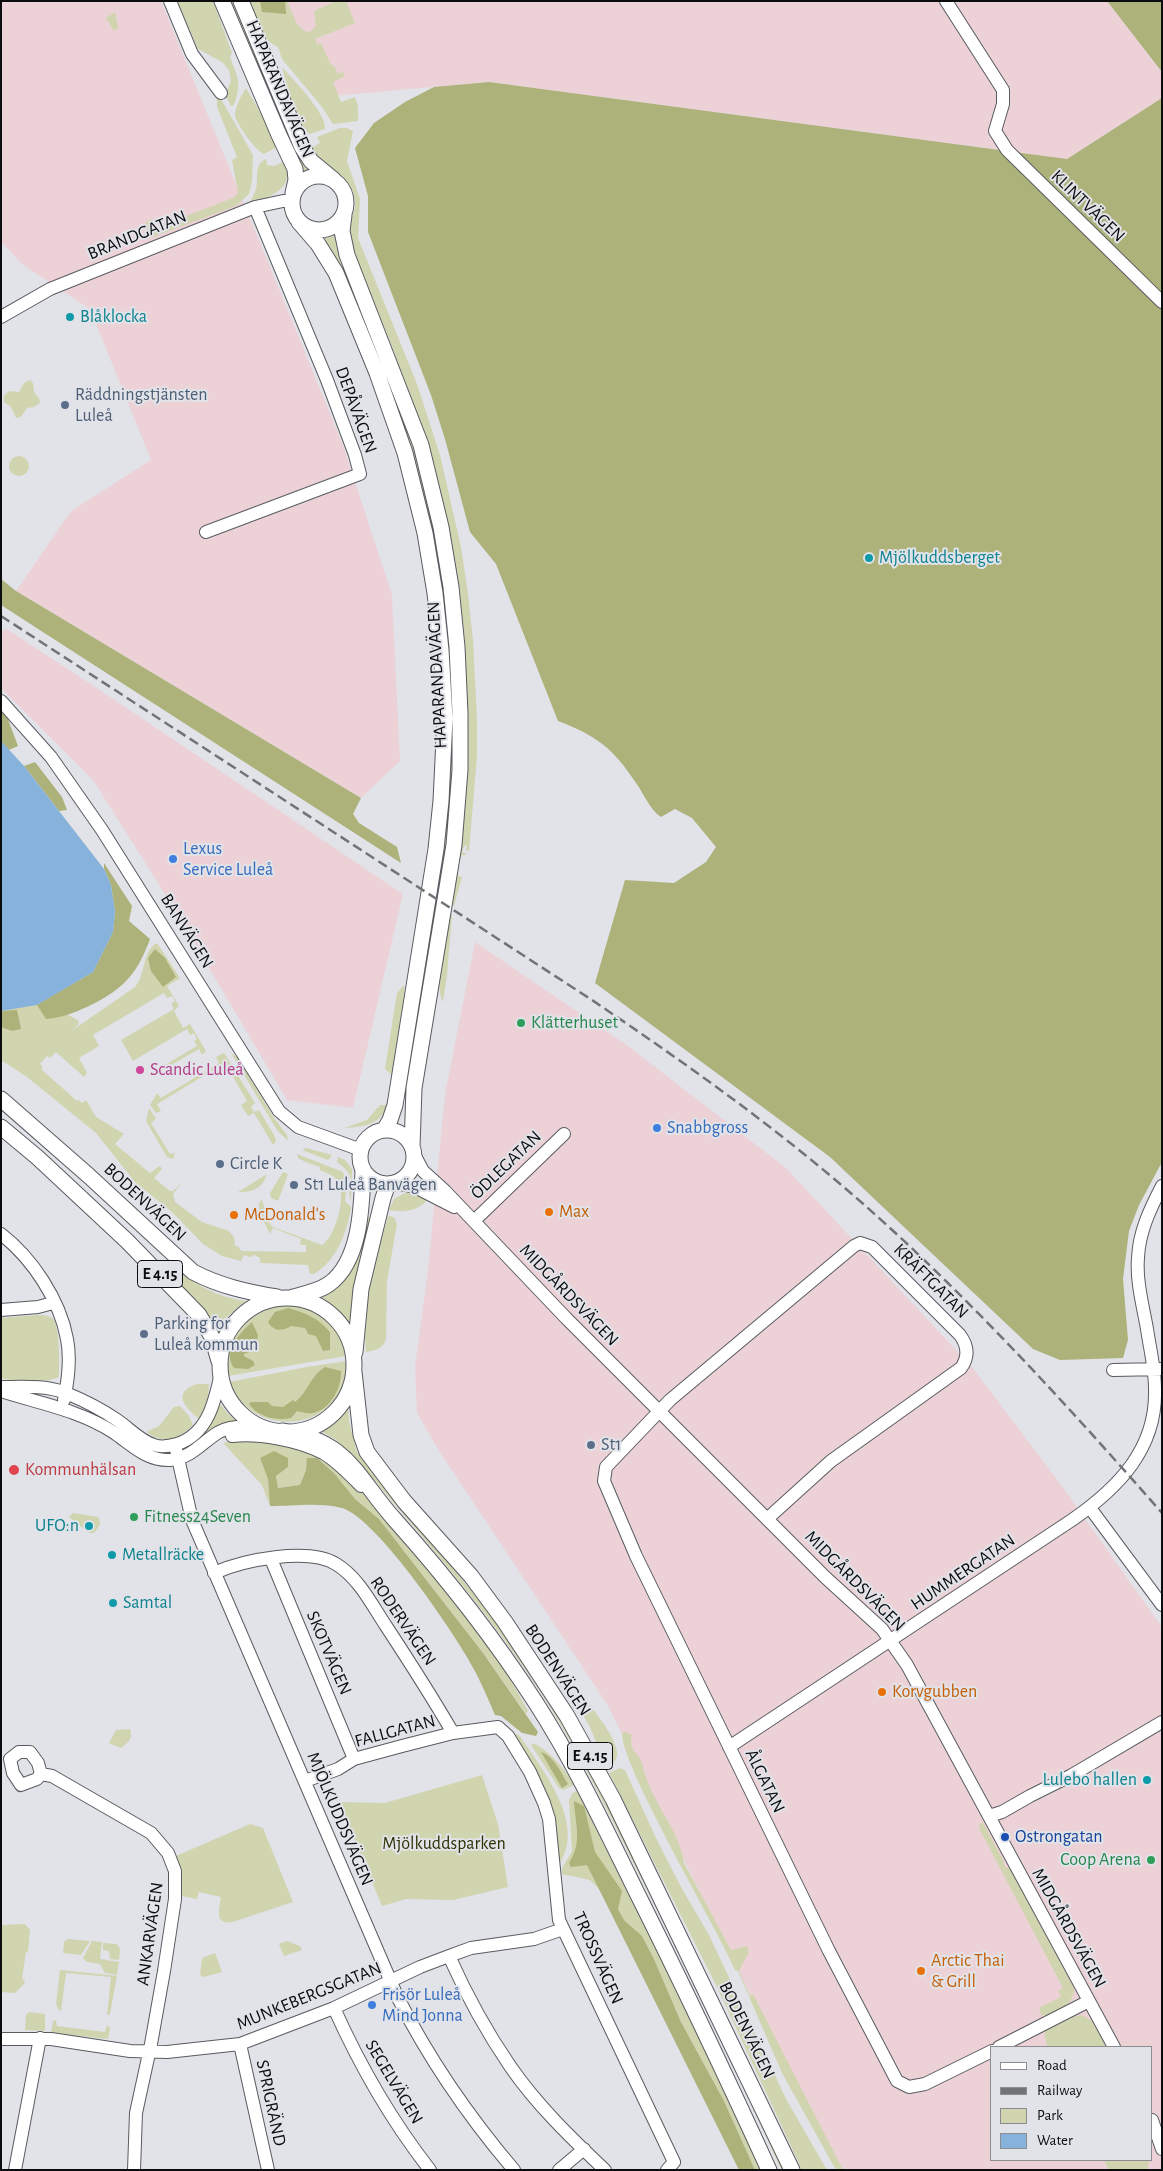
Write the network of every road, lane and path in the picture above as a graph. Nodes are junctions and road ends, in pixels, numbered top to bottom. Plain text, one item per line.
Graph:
1 (170, 1) edge
2 (222, 1) edge
3 (241, 1) edge
4 (946, 1) edge
5 (221, 93) dead end
6 (334, 180) junction
7 (292, 197) junction
8 (255, 207) junction
9 (344, 215) junction
10 (299, 222) junction
11 (1162, 302) edge
12 (1, 317) edge
13 (206, 532) dead end
14 (1, 701) edge
15 (1, 1099) edge
16 (1, 1128) edge
17 (384, 1130) junction
18 (564, 1134) dead end
19 (361, 1150) junction
20 (413, 1151) junction
21 (363, 1169) junction
22 (391, 1183) junction
23 (1162, 1186) edge
24 (471, 1218) junction
25 (1, 1234) edge
26 (286, 1298) junction
27 (53, 1303) junction
28 (1, 1310) edge
29 (354, 1365) junction
30 (221, 1368) junction
31 (1113, 1370) dead end
32 (1158, 1370) edge
33 (1, 1387) edge
34 (1, 1391) edge
35 (65, 1393) junction
36 (62, 1410) junction
37 (659, 1411) junction
38 (279, 1431) junction
39 (175, 1444) junction
40 (203, 1445) junction
41 (179, 1458) junction
42 (1090, 1508) junction
43 (387, 1511) junction
44 (767, 1519) junction
45 (272, 1560) junction
46 (214, 1573) junction
47 (1162, 1605) edge
48 (891, 1640) junction
49 (1162, 1722) edge
50 (498, 1727) joint
51 (453, 1733) junction
52 (730, 1747) junction
53 (354, 1759) junction
54 (41, 1774) dead end
55 (305, 1781) junction
56 (989, 1816) junction
57 (563, 1929) junction
58 (449, 1956) junction
59 (390, 1982) junction
60 (1089, 2001) junction
61 (334, 2008) junction
62 (40, 2038) junction
63 (1, 2039) edge
64 (240, 2044) junction
65 (1001, 2046) edge
66 (1113, 2046) edge
67 (150, 2052) junction
68 (990, 2052) edge
69 (1153, 2122) edge
70 (1160, 2135) edge
71 (584, 2149) junction
72 (1162, 2150) edge
73 (16, 2170) edge
74 (134, 2170) edge
75 (268, 2170) edge
76 (430, 2170) edge
77 (514, 2170) edge
78 (559, 2170) edge
79 (605, 2170) edge
80 (667, 2170) edge
81 (769, 2170) edge
82 (792, 2170) edge

1 - 5 street
2 - 7 main road, HAPARANDAVÄGEN
3 - 6 main road, HAPARANDAVÄGEN
4 - 11 street, KLINTVÄGEN
6 - 7 main road
6 - 9 main road
7 - 8 street, BRANDGATAN
7 - 10 main road
8 - 12 street, BRANDGATAN
8 - 13 street, DEPÅVÄGEN
9 - 10 main road
9 - 20 main road, HAPARANDAVÄGEN
10 - 17 main road, HAPARANDAVÄGEN
14 - 19 street, BANVÄGEN
15 - 26 main road, BODENVÄGEN / E 4.15
16 - 30 main road, E 4.15
17 - 19 main road
17 - 20 main road
18 - 24 street, ÖDLEGATAN
19 - 21 main road
20 - 22 main road
20 - 24 street, MIDGÅRDSVÄGEN
21 - 22 main road
21 - 26 main road
22 - 24 street, MIDGÅRDSVÄGEN
22 - 29 main road
23 - 32 street
24 - 37 street, MIDGÅRDSVÄGEN
25 - 27 street
26 - 29 main road
26 - 30 main road
27 - 28 street
27 - 35 street
29 - 38 main road
29 - 82 main road, BODENVÄGEN / E 4.15
30 - 38 main road
30 - 39 street
31 - 32 street
32 - 42 street
33 - 35 street
34 - 36 street
35 - 36 street
35 - 39 street
36 - 41 street
37 - 44 street, MIDGÅRDSVÄGEN
37 - 44 street, KRÄFTGATAN
37 - 52 street, ÅLGATAN
38 - 40 street
38 - 43 main road, BODENVÄGEN
39 - 41 street, MJÖLKUDDSVÄGEN
40 - 41 street
40 - 43 street
41 - 46 street, MJÖLKUDDSVÄGEN
42 - 47 street
42 - 48 street, HUMMERGATAN
43 - 81 main road, BODENVÄGEN / E 4.15
44 - 48 street, MIDGÅRDSVÄGEN
45 - 46 street, RODERVÄGEN
45 - 51 street, RODERVÄGEN
45 - 53 street, SKOTVÄGEN
46 - 55 street, MJÖLKUDDSVÄGEN
48 - 52 street, HUMMERGATAN
48 - 56 street, MIDGÅRDSVÄGEN
49 - 56 street
50 - 51 street, FALLGATAN
50 - 57 street, TROSSVÄGEN
51 - 53 street, FALLGATAN
52 - 68 street, ÅLGATAN
53 - 55 street, FALLGATAN
54 - 67 street, ANKARVÄGEN
55 - 59 street, MJÖLKUDDSVÄGEN
56 - 60 street, MIDGÅRDSVÄGEN
57 - 58 street, MUNKEBERGSGATAN
57 - 80 street, TROSSVÄGEN
58 - 59 street, MUNKEBERGSGATAN
58 - 71 street
59 - 61 street, MUNKEBERGSGATAN
59 - 77 street, MJÖLKUDDSVÄGEN
60 - 65 street
60 - 66 street, MIDGÅRDSVÄGEN
61 - 64 street, MUNKEBERGSGATAN
61 - 76 street, SEGELVÄGEN
62 - 63 street, MUNKEBERGSGATAN
62 - 67 street, MUNKEBERGSGATAN
62 - 73 street
64 - 67 street, MUNKEBERGSGATAN
64 - 75 street, SPRIGRÄND
67 - 74 street, ANKARVÄGEN
69 - 70 street
70 - 72 street
71 - 78 street
71 - 79 street

